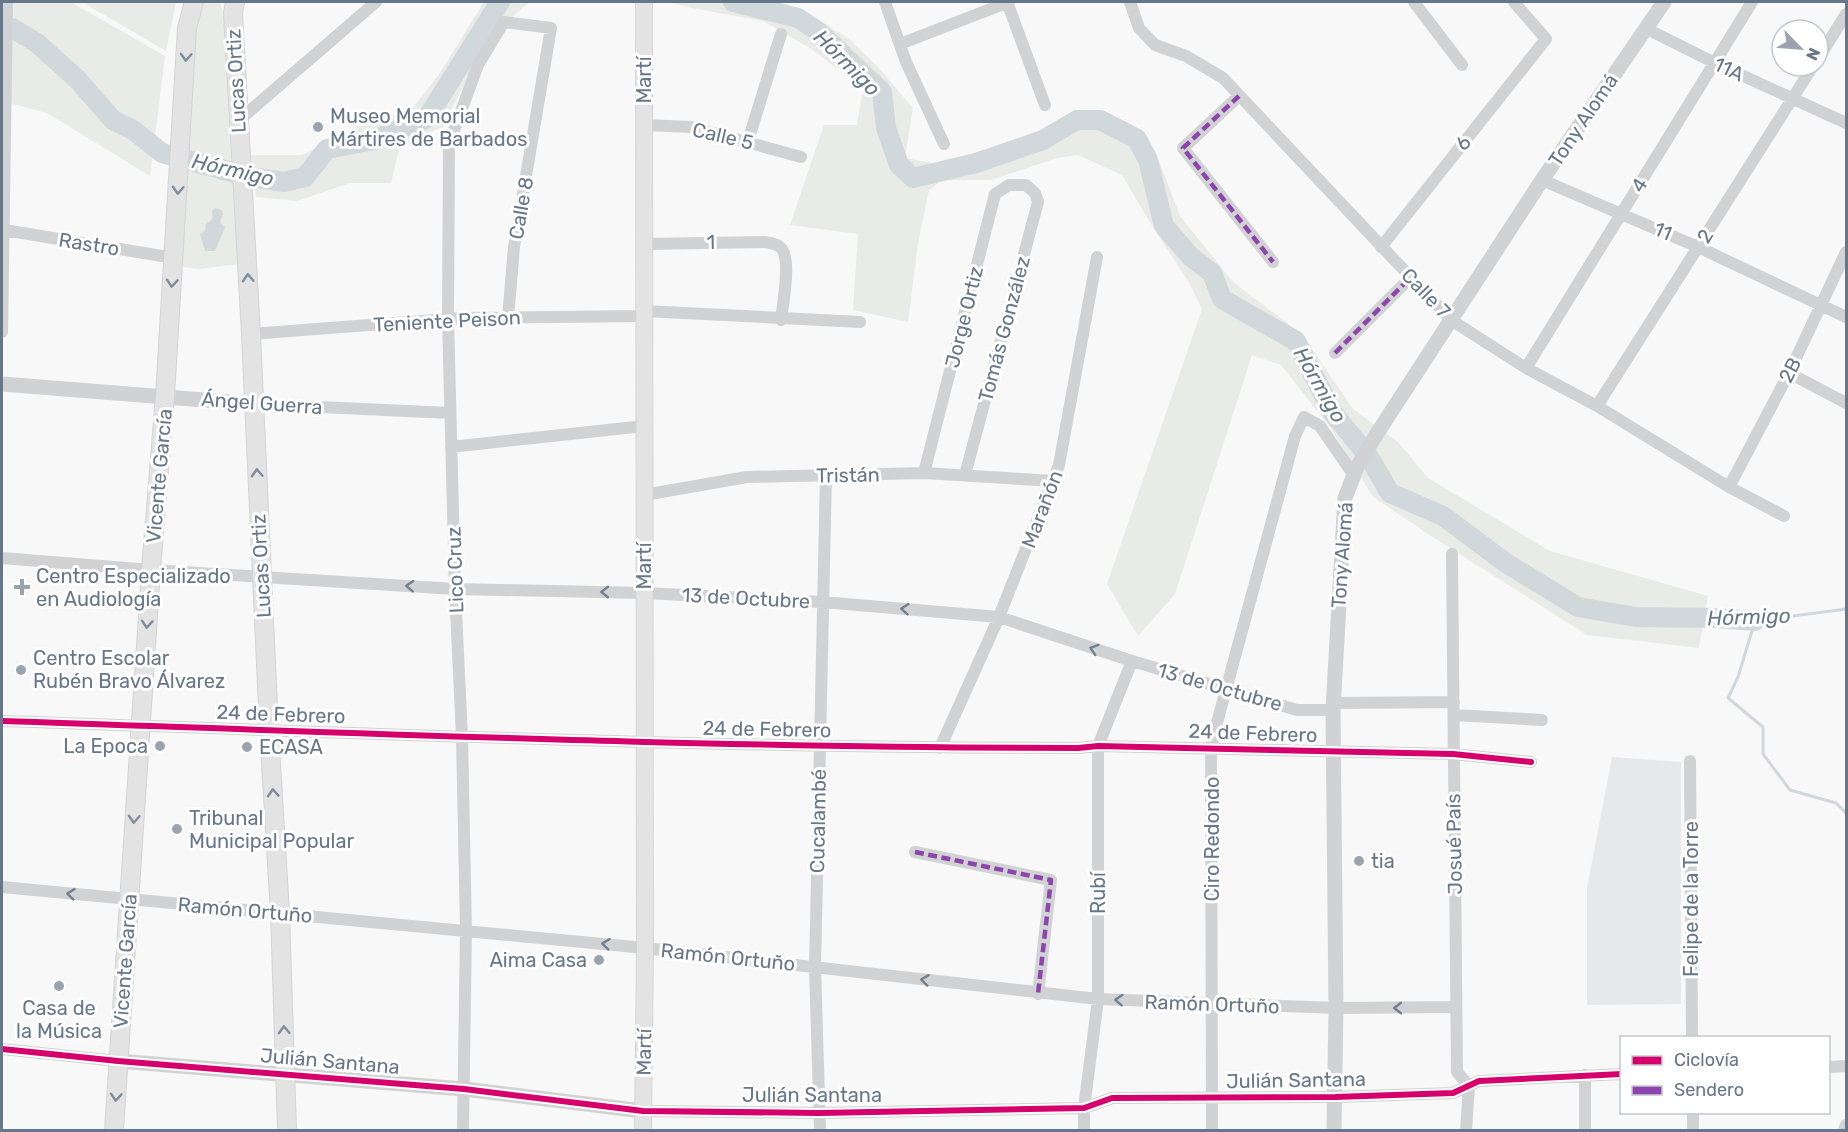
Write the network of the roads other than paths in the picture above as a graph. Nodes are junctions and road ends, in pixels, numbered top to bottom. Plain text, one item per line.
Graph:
1 (194, 2) edge
2 (235, 2) edge
3 (376, 2) edge
4 (644, 2) edge
5 (885, 2) edge
6 (1008, 2) edge
7 (1130, 2) edge
8 (1414, 2) edge
9 (1515, 2) edge
10 (1664, 2) edge
11 (1752, 2) edge
12 (7, 7) edge
13 (1846, 14) edge
14 (551, 28) joint
15 (1645, 28) junction
16 (781, 34) dead end
17 (1830, 40) edge
18 (900, 44) junction
19 (1715, 63) junction
20 (1462, 65) dead end
21 (1806, 78) edge
22 (1239, 96) junction
23 (1792, 99) junction
24 (1045, 105) dead end
25 (238, 121) junction
26 (1846, 123) edge
27 (644, 124) junction
28 (748, 141) junction
29 (944, 144) dead end
30 (801, 157) dead end
31 (1542, 180) junction
32 (1026, 185) joint
33 (1621, 214) junction
34 (4, 230) junction
35 (644, 244) junction
36 (1381, 247) junction
37 (1698, 247) junction
38 (1846, 252) edge
39 (1097, 257) dead end
40 (174, 258) junction
41 (1273, 262) dead end
42 (1411, 278) junction
43 (1822, 305) junction
44 (644, 314) junction
45 (1846, 317) edge
46 (508, 318) junction
47 (448, 319) junction
48 (781, 320) junction
49 (1451, 320) junction
50 (860, 322) dead end
51 (2, 332) edge
52 (251, 334) junction
53 (1335, 353) dead end
54 (1526, 368) junction
55 (1789, 373) junction
56 (2, 384) edge
57 (165, 396) junction
58 (1846, 403) edge
59 (254, 404) junction
60 (1597, 406) junction
61 (450, 413) junction
62 (644, 426) junction
63 (452, 447) junction
64 (1355, 470) junction
65 (924, 473) junction
66 (826, 475) junction
67 (965, 475) junction
68 (1054, 481) junction
69 (1729, 486) junction
70 (644, 495) junction
71 (1784, 516) dead end
72 (1452, 554) dead end
73 (2, 558) edge
74 (151, 570) junction
75 (262, 578) junction
76 (455, 589) junction
77 (644, 593) junction
78 (822, 602) junction
79 (999, 617) junction
80 (1132, 662) junction
81 (1227, 690) junction
82 (1454, 702) junction
83 (1333, 706) junction
84 (1455, 715) junction
85 (1542, 720) dead end
86 (2, 721) edge
87 (140, 726) junction
88 (269, 730) junction
89 (462, 737) junction
90 (644, 743) junction
91 (1098, 746) junction
92 (819, 747) junction
93 (940, 748) junction
94 (1212, 748) junction
95 (1332, 752) junction
96 (1453, 754) junction
97 (1690, 761) dead end
98 (1531, 762) dead end
99 (915, 852) dead end
100 (2, 887) edge
101 (129, 899) junction
102 (280, 913) junction
103 (465, 930) junction
104 (645, 948) junction
105 (815, 967) junction
106 (1038, 994) junction
107 (1098, 999) junction
108 (1213, 1004) junction
109 (1456, 1007) junction
110 (1336, 1008) junction
111 (1692, 1036) edge
112 (2, 1049) edge
113 (118, 1061) junction
114 (1846, 1066) edge
115 (1830, 1067) edge
116 (285, 1073) junction
117 (1620, 1074) edge
118 (1586, 1075) junction
119 (1469, 1086) junction
120 (464, 1089) junction
121 (1335, 1097) junction
122 (1212, 1098) junction
123 (1084, 1108) junction
124 (643, 1111) junction
125 (819, 1113) junction
126 (1693, 1114) edge
127 (1846, 1125) edge
128 (114, 1131) edge
129 (287, 1131) edge
130 (463, 1131) edge
131 (643, 1131) edge
132 (820, 1131) edge
133 (1084, 1131) edge
134 (1212, 1131) edge
135 (1334, 1131) edge
136 (1466, 1131) edge
137 (1586, 1131) edge
138 (1693, 1131) edge
139 (1844, 1131) edge

1 -> 40 main road, Vicente García
2 - 25 main road, Lucas Ortiz
3 - 25 street
4 - 27 main road, Martí
5 - 18 street
6 - 18 street
6 - 24 street
7 - 22 street, Calle 7
8 - 20 street
9 - 36 street, 6
10 - 15 street, Tony Alomá
11 - 19 street, 4
12 - 34 street
13 - 17 street
14 - 46 street, Calle 8
14 - 47 street, Lico Cruz
15 - 19 street, 11A
15 - 31 street, Tony Alomá
16 - 28 street
18 - 29 street
19 - 23 street, 11A
19 - 33 street, 4
21 - 23 street, 2
22 - 36 street, Calle 7
22 - 41 street
23 - 26 street, 11A
23 - 37 street, 2
52 -> 25 main road, Lucas Ortiz
27 - 28 street, Calle 5
27 - 35 main road, Martí
28 - 30 street, Calle 5
31 - 33 street, 11
31 - 49 street, Tony Alomá
32 - 65 street, Jorge Ortiz
32 - 67 street, Tomás González
33 - 37 street, 11
33 - 54 street, 4
34 - 40 street, Rastro
34 - 51 street
35 - 44 main road, Martí
35 - 48 street, 1
36 - 42 street, Calle 7
37 - 43 street, 11
37 - 60 street, 2
38 - 43 street, 2B
39 - 68 street, Marañón
40 -> 57 main road, Vicente García
42 - 49 street, Calle 7
42 - 53 street
43 - 45 street, 11
43 - 55 street, 2B
44 - 46 street, Teniente Peison
44 - 48 street, Teniente Peison
44 - 62 main road, Martí
46 - 47 street, Teniente Peison
47 - 52 street, Teniente Peison
47 - 61 street, Lico Cruz
48 - 50 street, Teniente Peison
49 - 54 street, Calle 7
49 - 64 street, Tony Alomá
52 - 59 main road, Lucas Ortiz
54 - 60 street, Calle 7
55 - 58 street
55 - 69 street, 2B
56 - 57 street, Ángel Guerra
57 - 59 street, Ángel Guerra
57 - 74 main road, Vicente García
59 - 61 street, Ángel Guerra
75 -> 59 main road, Lucas Ortiz
60 - 69 street, Calle 7
61 - 63 street, Lico Cruz
62 - 63 street
62 - 70 main road, Martí
63 - 76 street, Lico Cruz
64 - 81 street, Ciro Redondo
64 - 83 street, Tony Alomá
65 - 66 street, Tristán
65 - 67 street, Tristán
66 - 70 street, Tristán
66 - 78 street, Cucalambé
67 - 68 street, Tristán
68 - 79 street, Marañón
69 - 71 street, Calle 7
70 - 77 main road, Martí
72 - 82 street, Josué País
73 - 74 street, 13 de Octubre
74 - 75 street, 13 de Octubre
74 -> 87 main road, Vicente García
76 -> 75 street, 13 de Octubre
75 - 88 main road, Lucas Ortiz
77 -> 76 street, 13 de Octubre
76 - 89 street, Lico Cruz
77 - 78 street, 13 de Octubre
77 - 90 main road, Martí
79 -> 78 street, 13 de Octubre
78 - 92 street, Cucalambé
80 -> 79 street, 13 de Octubre
79 - 93 street, Marañón
80 - 81 street, 13 de Octubre
80 - 91 street, Rubí
81 - 83 street, 13 de Octubre
81 - 94 street, Ciro Redondo
82 - 83 street, 13 de Octubre
82 - 84 street, Josué País
83 - 95 street, Tony Alomá
84 - 85 street
84 - 96 street, Josué País
86 - 87 street, 24 de Febrero
87 - 88 street, 24 de Febrero
87 -> 101 main road, Vicente García
88 - 89 street, 24 de Febrero
102 -> 88 main road, Lucas Ortiz
89 - 90 street, 24 de Febrero
89 - 103 street, Lico Cruz
90 - 92 street, 24 de Febrero
90 - 104 main road, Martí
91 - 93 street, 24 de Febrero
91 - 94 street, 24 de Febrero
91 - 107 street, Rubí
92 - 93 street, 24 de Febrero
92 - 105 street, Cucalambé
94 - 95 street, 24 de Febrero
94 - 108 street, Ciro Redondo
95 - 96 street, 24 de Febrero
95 - 110 street, Tony Alomá
96 - 98 street, 24 de Febrero
96 - 109 street, Josué País
97 - 111 street, Felipe de la Torre
99 - 106 street
101 -> 100 street, Ramón Ortuño
101 - 102 street, Ramón Ortuño
101 - 113 main road, Vicente García
102 - 103 street, Ramón Ortuño
116 -> 102 main road, Lucas Ortiz
104 -> 103 street, Ramón Ortuño
103 - 120 street, Lico Cruz
104 - 105 street, Ramón Ortuño
104 - 124 main road, Martí
106 -> 105 street, Ramón Ortuño
105 - 125 street, Cucalambé
106 - 107 street, Ramón Ortuño
108 -> 107 street, Ramón Ortuño
107 - 123 street, Rubí
108 - 110 street, Ramón Ortuño
108 - 122 street, Ciro Redondo
109 -> 110 street, Ramón Ortuño
109 - 119 street, Josué País
110 - 121 street, Tony Alomá
112 - 113 street, Julián Santana
113 - 116 street, Julián Santana
113 -> 128 main road, Vicente García
114 - 115 street
116 - 120 street, Julián Santana
116 - 129 main road, Lucas Ortiz
117 - 118 street, Julián Santana
118 - 119 street, Julián Santana
118 - 137 street
119 - 121 street, Julián Santana
119 - 136 street, Josué País
120 - 124 street, Julián Santana
120 - 130 street, Lico Cruz
121 - 122 street, Julián Santana
121 - 135 street, Tony Alomá
122 - 123 street, Julián Santana
122 - 134 street, Ciro Redondo
123 - 125 street, Julián Santana
123 - 133 street, Rubí
124 - 125 street, Julián Santana
124 - 131 main road, Martí
125 - 132 street, Cucalambé
126 - 138 street
127 - 139 street

